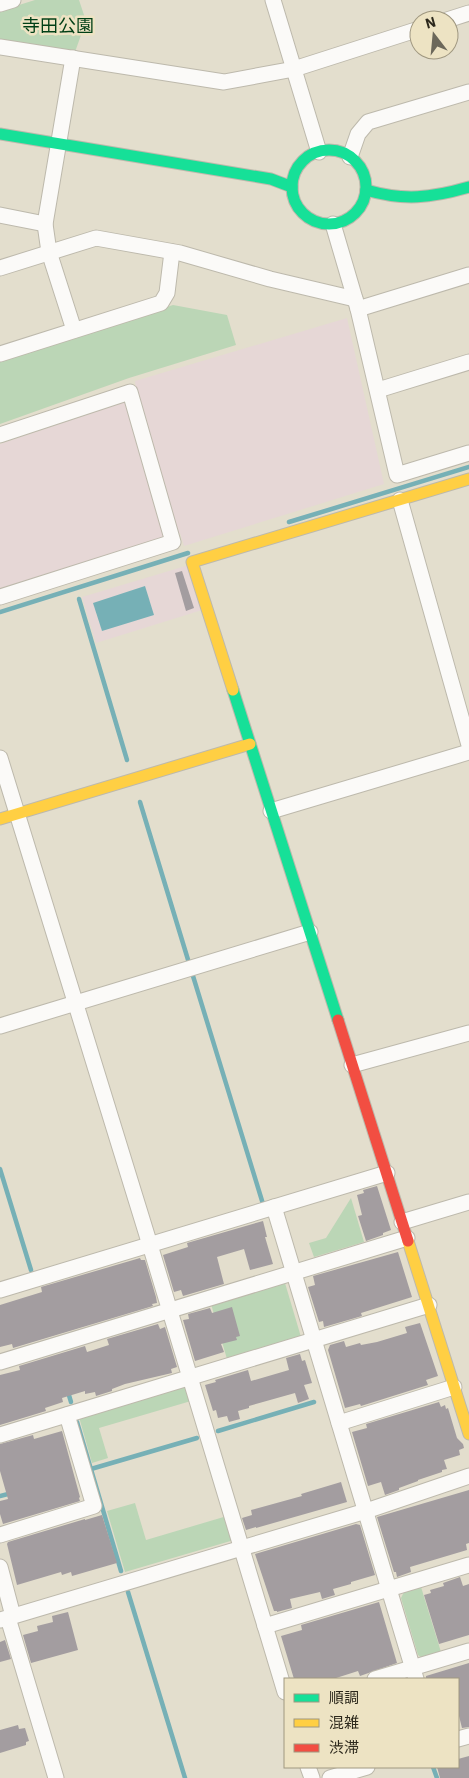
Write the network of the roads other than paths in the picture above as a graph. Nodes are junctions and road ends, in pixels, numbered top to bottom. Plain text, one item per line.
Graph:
1 (13, 0) edge
2 (272, 0) edge
3 (0, 4) edge
4 (409, 32) edge
5 (0, 47) edge
6 (73, 58) junction
7 (294, 69) junction
8 (469, 92) edge
9 (0, 134) edge
10 (59, 144) junction
11 (319, 152) junction
12 (350, 156) junction
13 (292, 186) junction
14 (469, 187) edge
15 (366, 190) junction
16 (0, 215) edge
17 (44, 224) junction
18 (333, 224) junction
19 (49, 252) junction
20 (172, 252) junction
21 (0, 268) edge
22 (469, 275) edge
23 (356, 304) junction
24 (74, 330) junction
25 (0, 354) edge
26 (469, 362) edge
27 (378, 390) junction
28 (0, 435) edge
29 (469, 453) edge
30 (469, 479) edge
31 (400, 500) junction
32 (0, 597) edge
33 (250, 744) junction
34 (469, 745) edge
35 (469, 752) edge
36 (0, 758) edge
37 (271, 811) junction
38 (17, 813) junction
39 (0, 819) edge
40 (310, 932) junction
41 (76, 1003) junction
42 (0, 1026) edge
43 (469, 1032) edge
44 (352, 1064) junction
45 (387, 1173) junction
46 (469, 1202) edge
47 (274, 1207) junction
48 (402, 1222) junction
49 (407, 1238) junction
50 (150, 1245) junction
51 (294, 1273) junction
52 (0, 1290) edge
53 (428, 1305) junction
54 (170, 1310) junction
55 (314, 1340) junction
56 (0, 1362) edge
57 (190, 1378) junction
58 (454, 1388) junction
59 (67, 1415) junction
60 (339, 1423) junction
61 (469, 1434) edge
62 (0, 1435) edge
63 (469, 1476) edge
64 (366, 1511) junction
65 (0, 1535) edge
66 (241, 1548) junction
67 (469, 1565) edge
68 (0, 1567) edge
69 (389, 1589) junction
70 (7, 1618) edge
71 (265, 1626) junction
72 (469, 1651) edge
73 (415, 1674) edge
74 (383, 1678) edge
75 (284, 1689) edge
76 (364, 1768) edge
77 (56, 1778) edge
78 (330, 1778) edge

1 - 3 street
2 - 7 street
4 - 7 street
5 - 6 street
6 - 7 street
6 - 10 street
7 - 11 street
8 - 12 street
9 - 10 street
10 - 13 street
10 - 17 street
11 - 12 street
11 - 13 street
12 - 15 street
13 - 18 street
14 - 15 street
15 - 18 street
16 - 17 street
17 - 19 street
18 - 23 street
19 - 20 street
19 - 21 street
19 - 24 street
20 - 23 street
20 - 24 street
22 - 23 street
23 - 27 street
24 - 25 street
26 - 27 street
27 - 29 street
28 - 32 street
30 - 31 street
31 - 33 street
31 - 34 street
33 - 37 street
33 - 38 street
35 - 37 street
36 - 38 street
37 - 40 street
38 - 39 street
38 - 41 street
40 - 41 street
40 - 44 street
41 - 42 street
41 - 50 street
43 - 44 street
44 - 45 street
45 - 47 street
45 - 48 street
46 - 48 street
47 - 50 street
47 - 51 street
48 - 49 street
49 - 51 street
49 - 53 street
50 - 52 street
50 - 54 street
51 - 54 street
51 - 55 street
53 - 55 street
53 - 58 street
54 - 56 street
54 - 57 street
55 - 57 street
55 - 60 street
57 - 59 street
57 - 66 street
58 - 60 street
58 - 61 street
59 - 62 street
59 - 65 street
60 - 64 street
63 - 64 street
64 - 66 street
64 - 69 street
66 - 70 street
66 - 71 street
67 - 69 street
68 - 70 street
69 - 71 street
69 - 73 street
70 - 77 street
71 - 75 street
72 - 73 street
73 - 74 street
76 - 78 street

